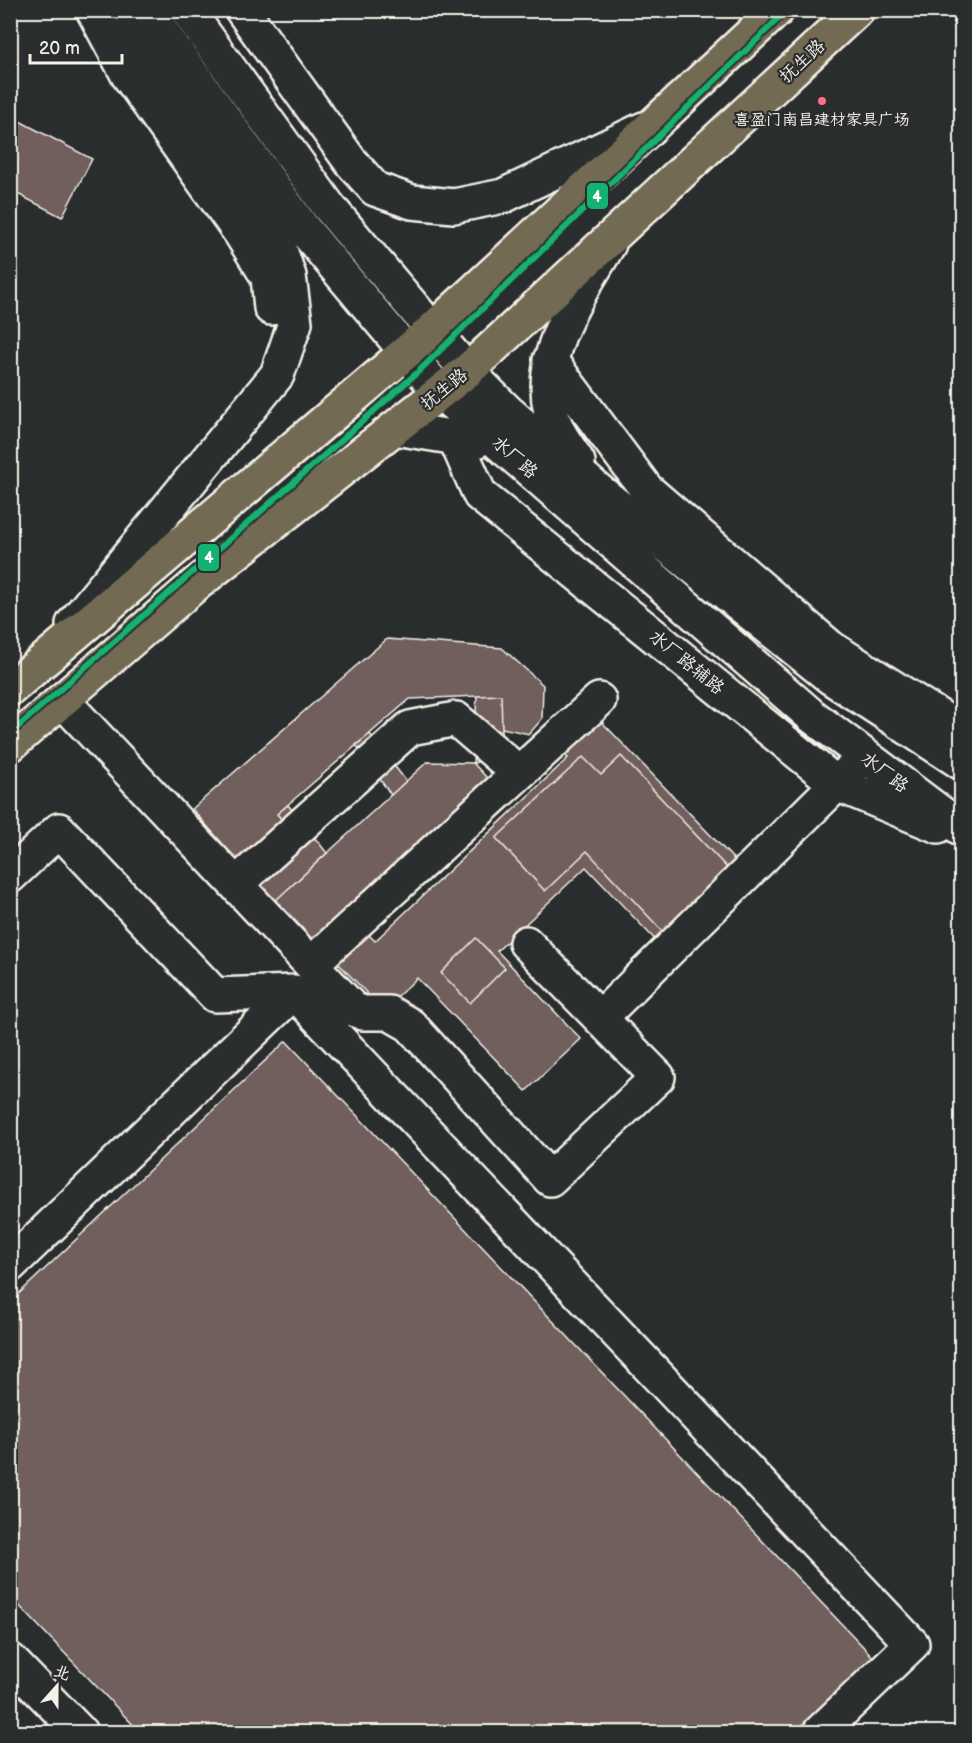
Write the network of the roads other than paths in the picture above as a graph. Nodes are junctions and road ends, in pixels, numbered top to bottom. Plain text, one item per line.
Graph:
1 (93, 10) edge
2 (129, 10) edge
3 (146, 10) edge
4 (187, 10) edge
5 (242, 10) edge
6 (777, 10) edge
7 (857, 10) edge
8 (654, 125) junction
9 (615, 234) junction
10 (431, 331) junction
11 (406, 353) junction
12 (550, 360) junction
13 (467, 371) junction
14 (277, 375) junction
15 (440, 392) junction
16 (395, 428) junction
17 (455, 438) junction
18 (500, 444) junction
19 (593, 486) junction
20 (41, 663) junction
21 (10, 689) edge
22 (62, 700) junction
23 (599, 700) dead end
24 (962, 732) edge
25 (10, 745) edge
26 (864, 756) junction
27 (962, 764) edge
28 (519, 773) junction
29 (837, 784) junction
30 (962, 829) edge
31 (962, 836) edge
32 (10, 876) edge
33 (236, 884) junction
34 (526, 943) dead end
35 (311, 964) junction
36 (294, 992) junction
37 (600, 1018) junction
38 (10, 1265) edge
39 (15, 1674) edge
40 (80, 1732) edge
41 (820, 1732) edge

1 - 14 street
2 - 14 street
3 - 11 street, 水厂路
4 - 10 street, 水厂路
5 - 8 street
6 - 8 main road
7 - 9 main road, 抚生路
8 - 10 main road
9 - 12 street
9 - 13 main road, 抚生路
10 - 11 main road
10 - 13 street, 水厂路
11 - 15 street, 水厂路
11 - 20 main road
12 - 19 street
12 - 24 street
13 - 15 main road, 抚生路
13 - 19 street, 水厂路
14 - 20 street
15 - 16 main road, 抚生路
15 - 18 street, 水厂路
16 - 17 street
16 - 22 main road, 抚生路
17 - 18 street
17 - 29 street, 水厂路辅路
18 - 26 street, 水厂路
19 - 27 street, 水厂路
20 - 21 main road
22 - 25 main road, 抚生路
22 - 33 street
23 - 28 street
26 - 29 street
26 - 30 street, 水厂路
28 - 33 street
28 - 35 street
29 - 31 street, 水厂路辅路
29 - 37 street
32 - 36 street
33 - 35 street
34 - 37 street
35 - 37 street
36 - 38 street
36 - 41 street
39 - 40 street

